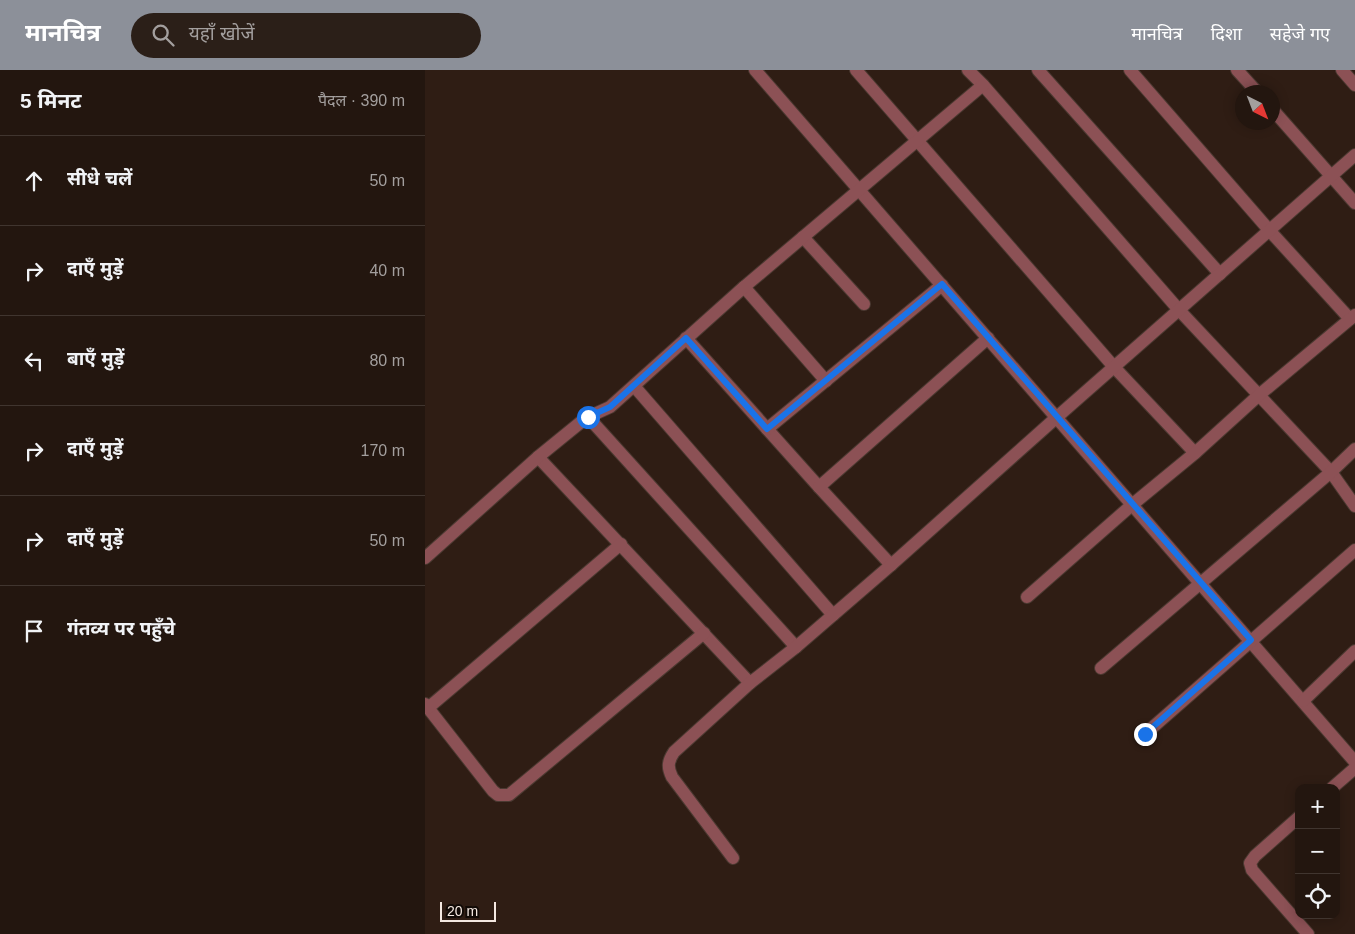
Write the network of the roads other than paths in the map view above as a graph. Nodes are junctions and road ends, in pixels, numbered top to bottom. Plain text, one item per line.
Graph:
1 (755, 70) edge
2 (856, 70) edge
3 (968, 70) edge
4 (1038, 70) edge
5 (1130, 70) edge
6 (1237, 70) edge
7 (1342, 70) edge
8 (983, 85) junction
9 (1251, 85) edge
10 (1355, 85) edge
11 (1280, 118) edge
12 (917, 140) junction
13 (1355, 155) edge
14 (1330, 176) junction
15 (860, 190) junction
16 (1355, 203) edge
17 (1269, 230) junction
18 (803, 237) junction
19 (1219, 274) junction
20 (942, 284) junction
21 (744, 287) junction
22 (864, 304) dead end
23 (1179, 310) junction
24 (1352, 317) edge
25 (686, 338) junction
26 (988, 338) junction
27 (1114, 367) junction
28 (826, 380) junction
29 (634, 386) junction
30 (1259, 395) junction
31 (588, 417) junction
32 (1057, 417) junction
33 (767, 429) junction
34 (1355, 450) edge
35 (1195, 453) junction
36 (538, 457) junction
37 (1331, 472) junction
38 (819, 487) junction
39 (1133, 504) junction
40 (1355, 506) edge
41 (621, 544) junction
42 (1355, 550) edge
43 (425, 558) edge
44 (891, 565) junction
45 (1200, 582) junction
46 (1027, 598) dead end
47 (833, 615) junction
48 (704, 633) junction
49 (1251, 640) junction
50 (796, 647) junction
51 (1355, 651) edge
52 (1101, 668) dead end
53 (750, 683) junction
54 (1303, 701) junction
55 (427, 706) edge
56 (1145, 734) dead end
57 (1355, 762) edge
58 (1355, 768) edge
59 (1337, 784) edge
60 (1295, 821) edge
61 (733, 858) dead end
62 (1308, 934) edge

1 - 15 street
2 - 12 street
3 - 8 street
4 - 19 street
5 - 17 street
6 - 9 street
7 - 10 street
8 - 12 street
8 - 23 street
11 - 14 street
12 - 15 street
12 - 27 street
13 - 14 street
14 - 16 street
14 - 17 street
15 - 18 street
15 - 20 street
17 - 19 street
17 - 24 street
18 - 21 street
18 - 22 street
19 - 23 street
20 - 26 street
20 - 28 street
21 - 25 street
21 - 28 street
23 - 27 street
23 - 30 street
24 - 30 street
25 - 29 street
25 - 33 street
26 - 32 street
26 - 38 street
27 - 32 street
27 - 35 street
28 - 33 street
29 - 31 street
29 - 47 street
30 - 35 street
30 - 37 street
31 - 36 street
31 - 50 street
32 - 39 street
32 - 44 street
33 - 38 street
34 - 37 street
35 - 39 street
36 - 41 street
36 - 43 street
37 - 40 street
37 - 45 street
38 - 44 street
39 - 45 street
39 - 46 street
41 - 48 street
41 - 55 street
42 - 49 street
44 - 47 street
45 - 49 street
45 - 52 street
47 - 50 street
48 - 53 street
48 - 55 street
49 - 54 street
49 - 56 street
50 - 53 street
51 - 54 street
53 - 61 street
54 - 57 street
58 - 59 street
60 - 62 street

